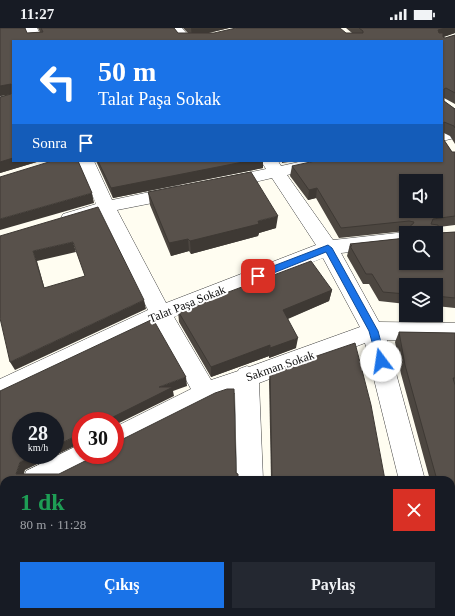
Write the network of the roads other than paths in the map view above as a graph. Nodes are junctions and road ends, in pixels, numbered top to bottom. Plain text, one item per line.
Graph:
1 (31, 28) edge
2 (175, 28) edge
3 (37, 40) edge
4 (185, 40) edge
5 (455, 133) edge
6 (445, 141) edge
7 (86, 162) edge
8 (317, 162) edge
9 (273, 166) edge
10 (105, 207) junction
11 (53, 223) edge
12 (399, 240) edge
13 (328, 248) junction
14 (160, 314) junction
15 (373, 331) junction
16 (455, 332) edge
17 (247, 376) junction
18 (0, 390) edge
19 (206, 393) junction
20 (124, 435) edge
21 (72, 462) edge
22 (44, 476) edge
23 (250, 476) edge
24 (411, 476) edge

1 - 3 street
2 - 4 street
5 - 6 street
7 - 10 street
8 - 9 street
9 - 10 street
9 - 13 street
10 - 11 street
10 - 14 street
12 - 13 street, Talat Paşa Sokak
13 - 14 street, Talat Paşa Sokak
13 - 15 street
14 - 18 street, Talat Paşa Sokak
14 - 19 street
15 - 16 street, Sakman Sokak
15 - 17 street, Sakman Sokak
15 - 24 street
17 - 19 street, Sakman Sokak
17 - 23 street
19 - 20 street, Sakman Sokak
21 - 22 street

